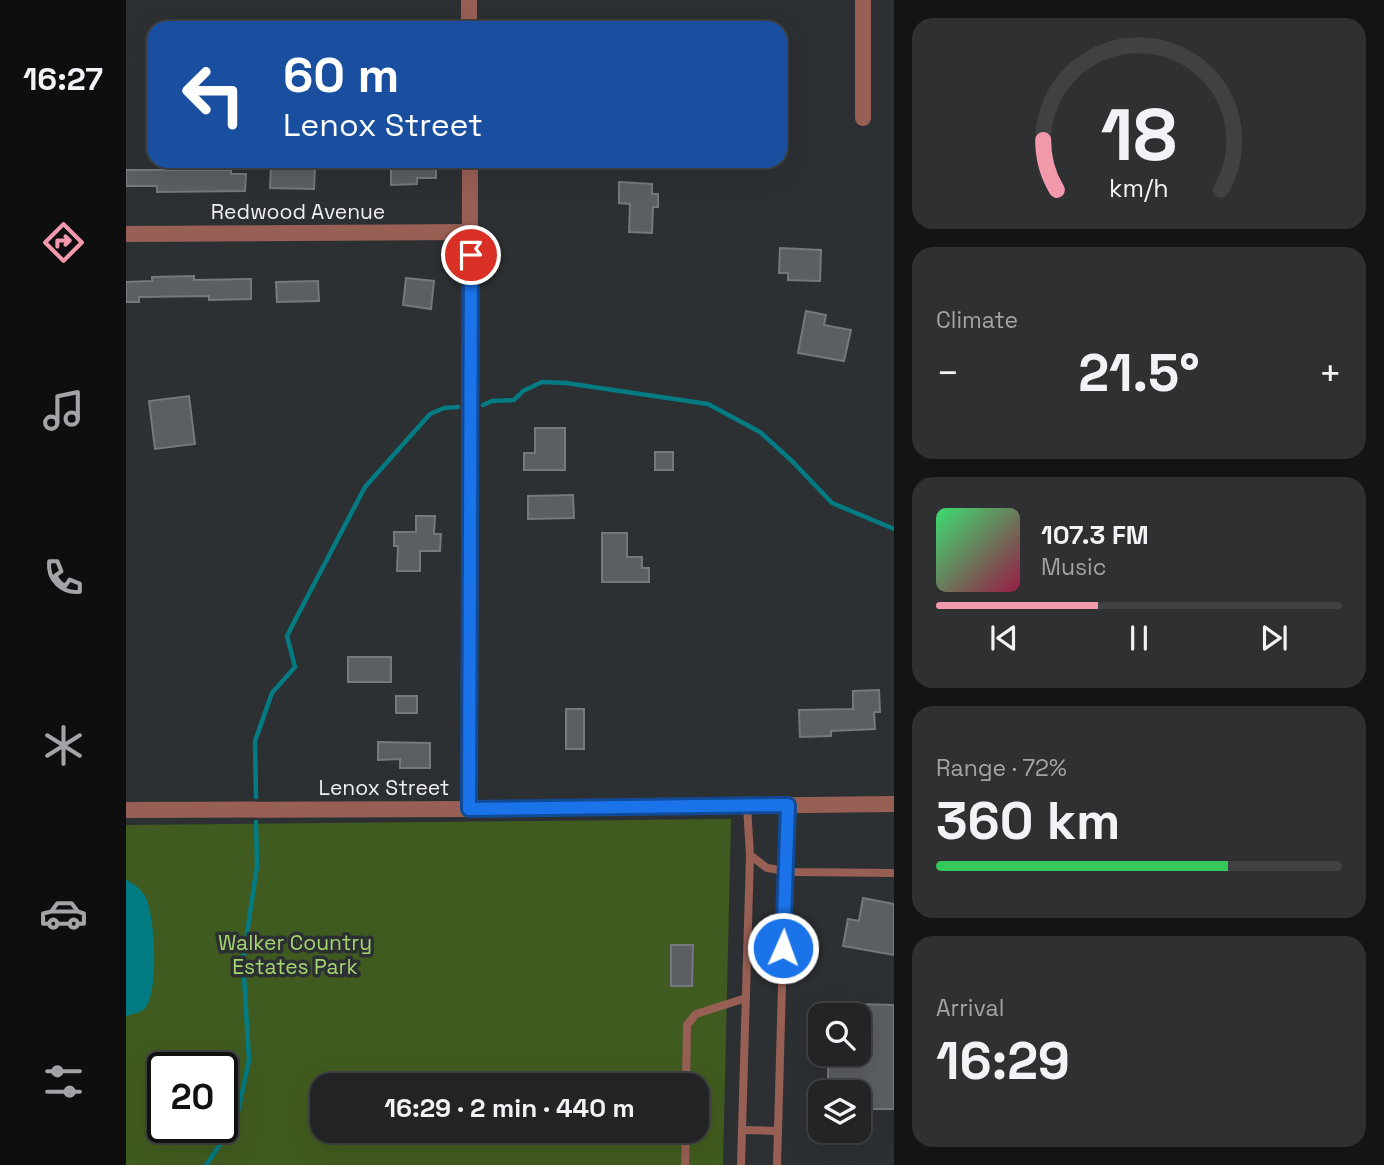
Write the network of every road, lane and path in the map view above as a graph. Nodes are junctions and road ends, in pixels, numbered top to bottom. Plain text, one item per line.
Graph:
1 (469, 0) edge
2 (863, 0) edge
3 (469, 21) edge
4 (863, 118) dead end
5 (470, 168) edge
6 (471, 232) junction
7 (126, 234) edge
8 (894, 804) edge
9 (788, 805) junction
10 (747, 806) junction
11 (469, 809) junction
12 (126, 810) edge
13 (750, 855) junction
14 (785, 870) junction
15 (894, 873) edge
16 (746, 998) junction
17 (686, 1073) edge
18 (742, 1130) junction
19 (778, 1130) junction
20 (686, 1143) edge
21 (685, 1165) edge
22 (741, 1165) edge
23 (777, 1165) edge

1 - 3 street
2 - 4 street
5 - 6 street
6 - 7 street, Redwood Avenue
6 - 11 street
8 - 9 street, Lenox Street
9 - 10 street, Lenox Street
9 - 14 lane
10 - 11 street, Lenox Street
10 - 13 lane
11 - 12 street, Lenox Street
13 - 14 lane
13 - 16 lane
14 - 15 lane
14 - 19 lane
16 - 17 lane
16 - 18 lane
18 - 19 lane
18 - 22 lane
19 - 23 lane
20 - 21 lane

